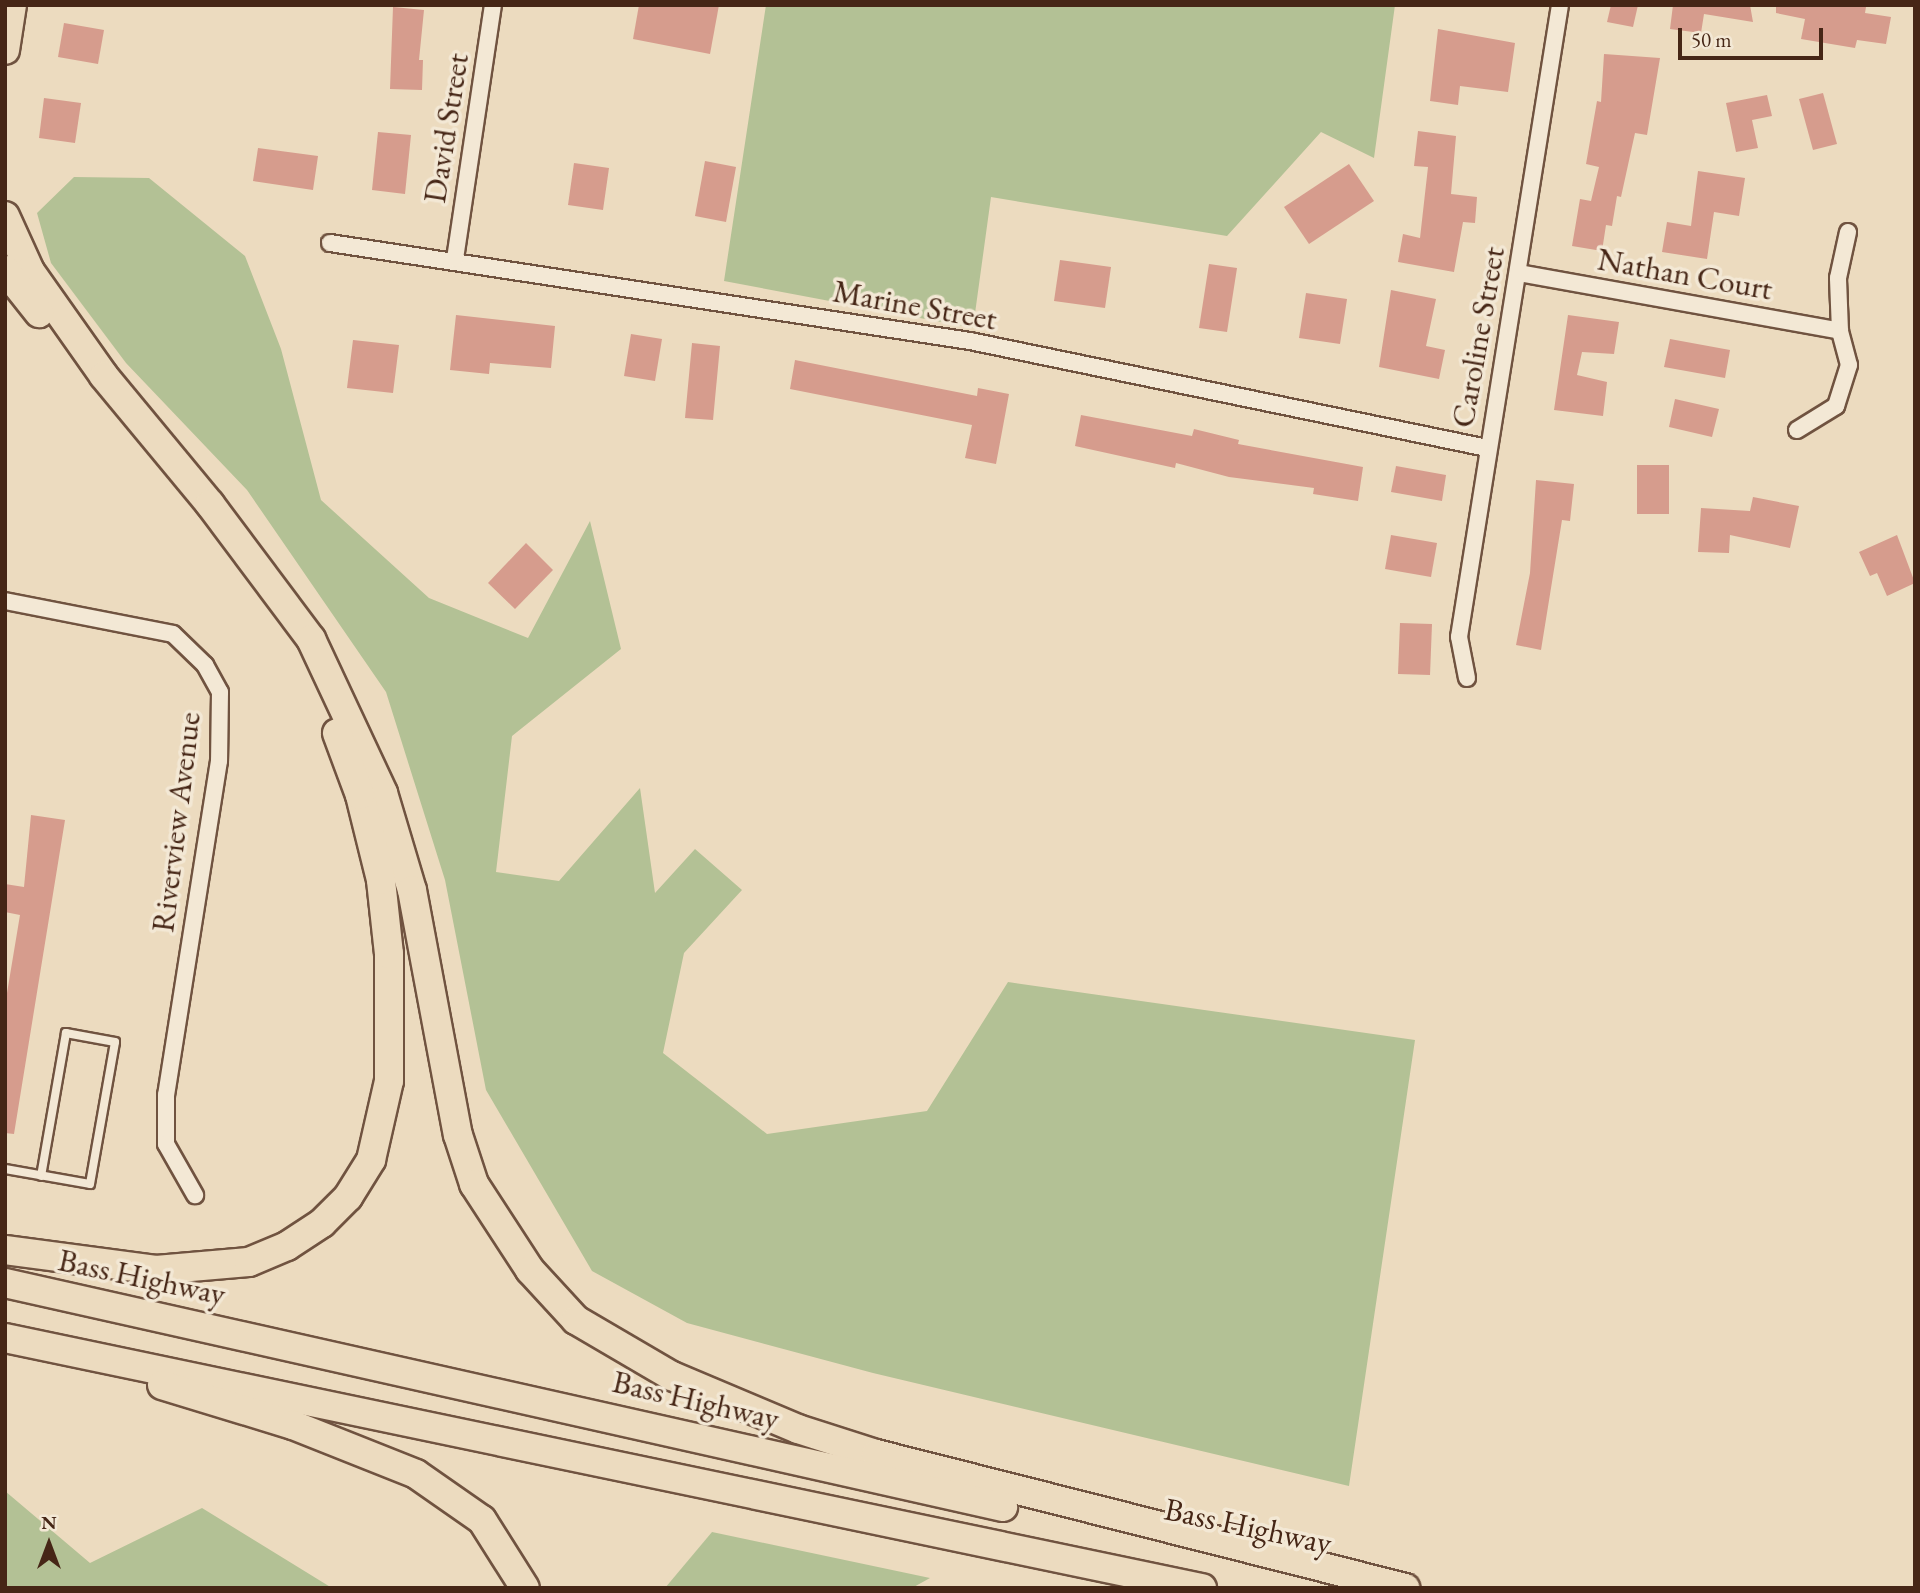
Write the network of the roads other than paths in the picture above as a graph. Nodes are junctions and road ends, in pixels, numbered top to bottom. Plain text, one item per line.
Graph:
1 (12, 5) edge
2 (493, 5) edge
3 (1560, 5) edge
4 (5, 50) edge
5 (5, 216) edge
6 (1847, 232) dead end
7 (330, 243) dead end
8 (454, 259) junction
9 (5, 270) edge
10 (1519, 273) junction
11 (5, 291) edge
12 (45, 320) junction
13 (1840, 331) junction
14 (104, 376) junction
15 (1797, 430) dead end
16 (1487, 449) junction
17 (210, 504) junction
18 (5, 601) edge
19 (1467, 678) dead end
20 (5, 1169) edge
21 (41, 1176) junction
22 (195, 1195) dead end
23 (5, 1250) edge
24 (5, 1283) edge
25 (5, 1338) edge
26 (525, 1588) edge
27 (1202, 1588) edge
28 (1370, 1588) edge
29 (1405, 1588) edge

1 - 4 highway
2 - 8 street, David Street
3 - 10 street, Caroline Street
5 - 14 highway
6 - 13 street
7 - 8 street, Marine Street
8 - 16 street, Marine Street
9 - 12 highway
10 - 13 street, Nathan Court
10 - 16 street, Caroline Street
11 - 12 highway
12 - 14 highway
13 - 15 street
14 - 17 highway
16 - 19 street, Caroline Street
17 - 23 highway
17 - 29 highway
18 - 22 street, Riverview Avenue
20 - 21 lane
21 - 21 lane
24 - 28 highway, Bass Highway
25 - 26 highway
25 - 27 highway

